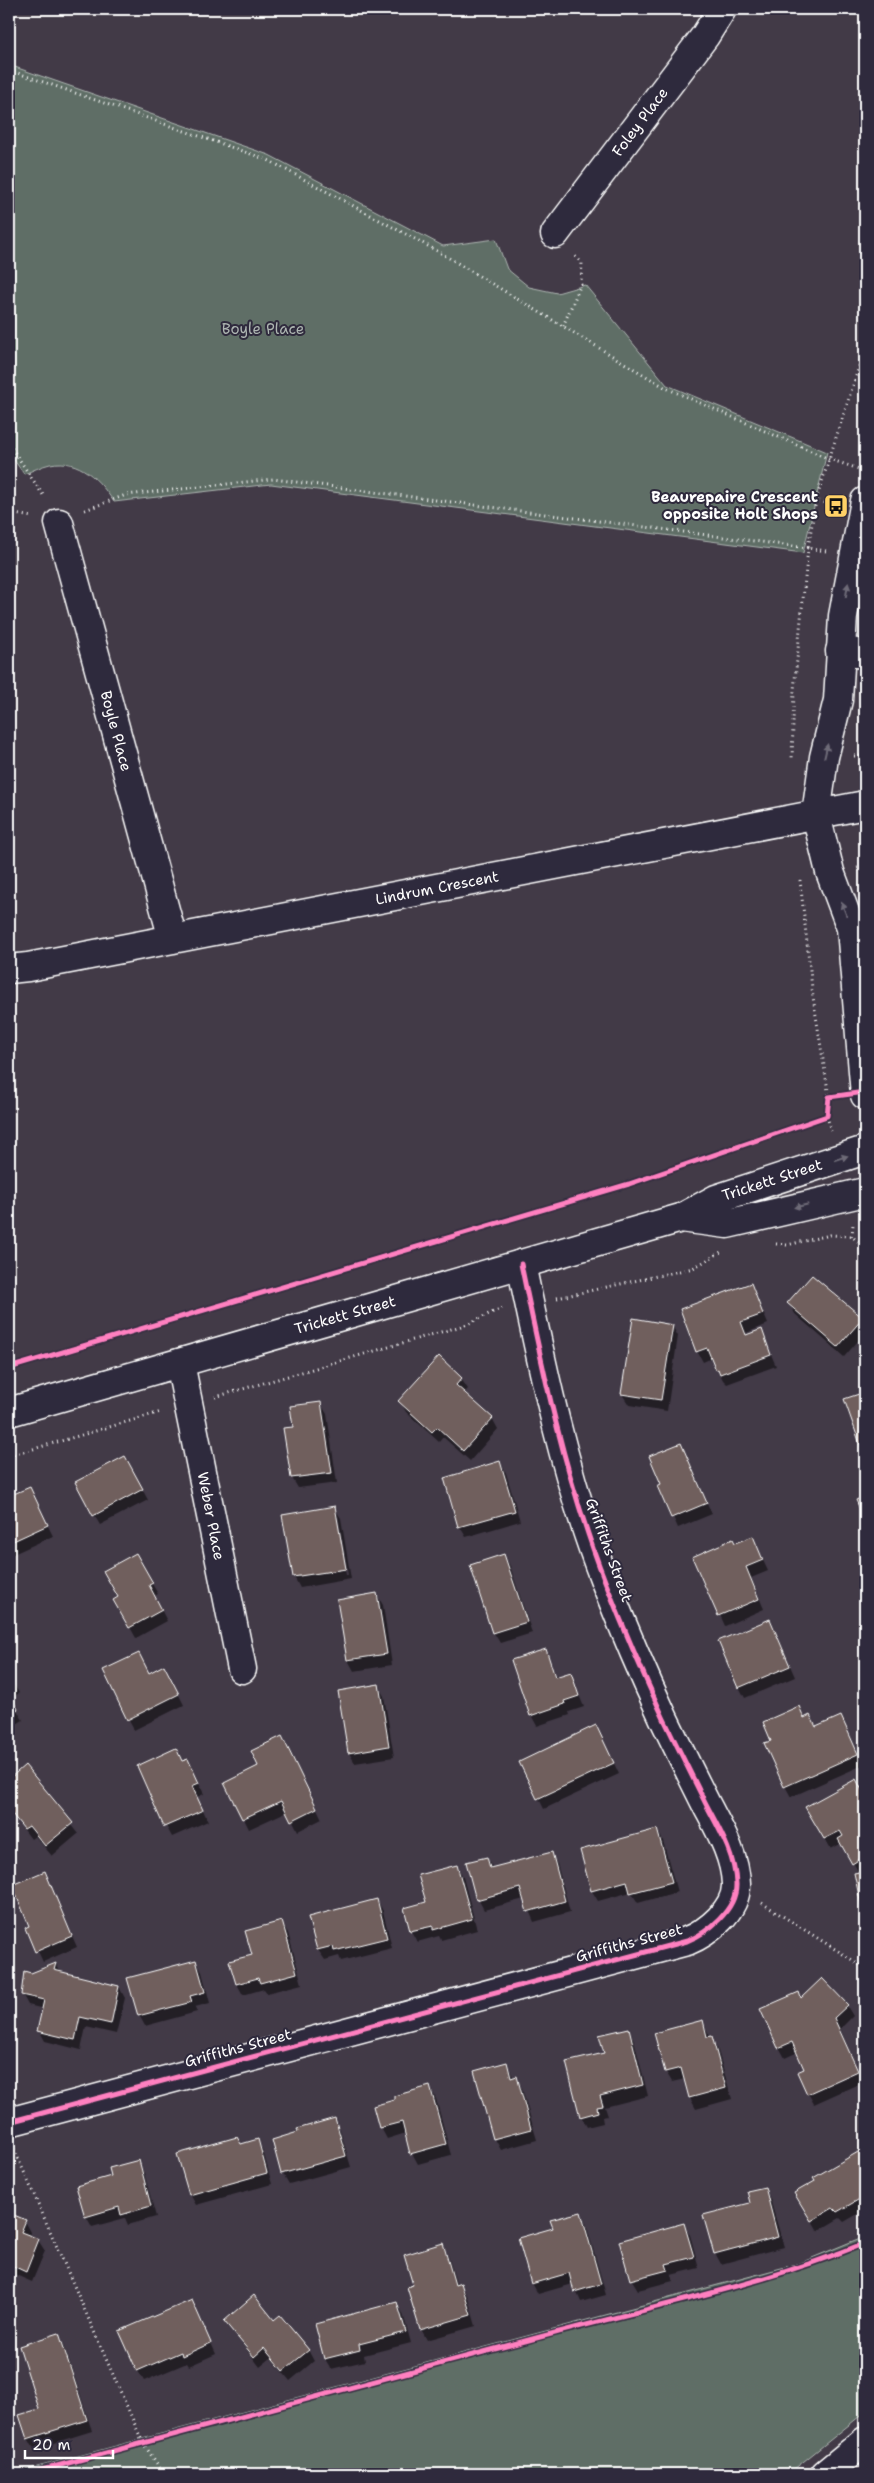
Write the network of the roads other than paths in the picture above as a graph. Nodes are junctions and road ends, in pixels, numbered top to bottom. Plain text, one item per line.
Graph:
1 (722, 9) edge
2 (555, 234) road end
3 (865, 501) edge
4 (58, 523) road end
5 (853, 652) edge
6 (865, 805) edge
7 (816, 815) junction
8 (173, 939) junction
9 (9, 968) edge
10 (865, 1094) edge
11 (865, 1150) edge
12 (865, 1192) edge
13 (681, 1218) junction
14 (521, 1264) junction
15 (180, 1364) junction
16 (9, 1412) edge
17 (242, 1669) dead end
18 (11, 2134) edge
19 (865, 2442) edge
20 (825, 2474) edge

1 - 2 street, Foley Place
5 -> 3 street
4 - 8 street, Boyle Place
7 -> 5 street
6 - 7 street, Lindrum Crescent
7 - 8 street, Lindrum Crescent
10 -> 7 street
8 - 9 street, Lindrum Crescent
13 -> 11 street, Trickett Street
12 -> 13 street, Trickett Street
13 - 14 street, Trickett Street
14 - 15 street, Trickett Street
14 - 18 street, Griffiths Street
15 - 16 street, Trickett Street
15 - 17 street, Weber Place
19 - 20 street

